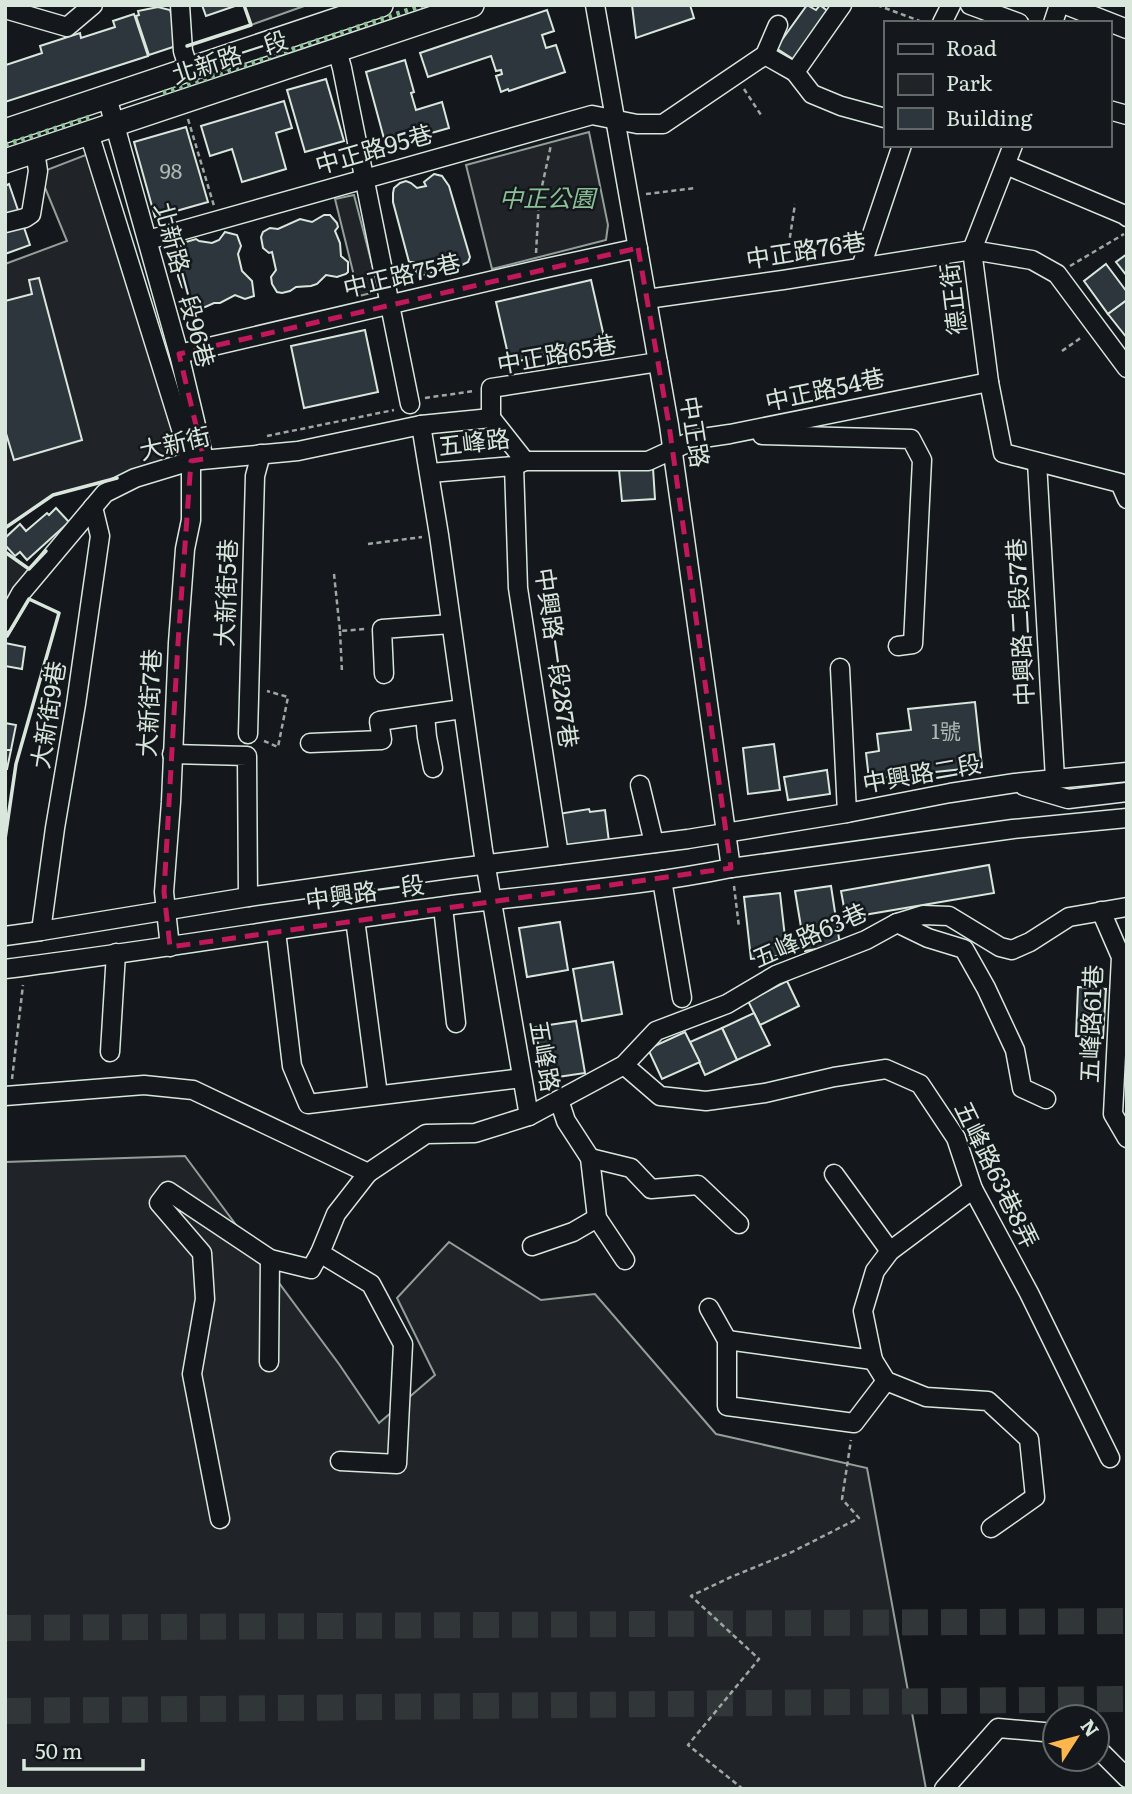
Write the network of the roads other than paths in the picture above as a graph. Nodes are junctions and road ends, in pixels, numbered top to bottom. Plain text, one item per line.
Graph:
1 (93, 5) edge
2 (180, 5) edge
3 (381, 5) edge
4 (472, 5) edge
5 (595, 5) edge
6 (842, 5) edge
7 (951, 5) edge
8 (970, 5) edge
9 (1066, 5) edge
10 (5, 9) edge
11 (943, 21) edge
12 (1014, 21) edge
13 (1107, 21) edge
14 (778, 26) dead end
15 (337, 50) junction
16 (765, 55) junction
17 (189, 70) junction
18 (795, 72) junction
19 (107, 97) junction
20 (884, 118) edge
21 (615, 120) junction
22 (115, 124) junction
23 (5, 131) edge
24 (89, 133) junction
25 (901, 147) edge
26 (1012, 147) edge
27 (35, 151) junction
28 (5, 161) edge
29 (1006, 165) junction
30 (364, 179) junction
31 (1126, 221) edge
32 (5, 223) edge
33 (148, 240) junction
34 (638, 248) junction
35 (972, 250) junction
36 (861, 267) junction
37 (647, 299) junction
38 (389, 304) junction
39 (178, 354) junction
40 (658, 362) junction
41 (1127, 368) edge
42 (989, 382) junction
43 (410, 402) road end
44 (491, 418) junction
45 (421, 425) junction
46 (730, 434) junction
47 (258, 446) junction
48 (673, 450) junction
49 (197, 460) junction
50 (1037, 461) junction
51 (520, 463) junction
52 (430, 473) junction
53 (1127, 499) edge
54 (93, 508) junction
55 (5, 622) edge
56 (451, 624) junction
57 (898, 646) dead end
58 (840, 668) dead end
59 (384, 674) dead end
60 (462, 709) junction
61 (425, 715) junction
62 (248, 734) road end
63 (310, 743) dead end
64 (172, 754) junction
65 (433, 768) dead end
66 (1127, 772) edge
67 (1055, 779) junction
68 (1016, 783) junction
69 (640, 785) dead end
70 (1127, 792) edge
71 (847, 813) junction
72 (1127, 818) edge
73 (726, 832) junction
74 (654, 843) junction
75 (559, 855) junction
76 (485, 865) junction
77 (731, 869) junction
78 (662, 880) junction
79 (248, 897) junction
80 (492, 900) junction
81 (443, 906) junction
82 (1127, 907) edge
83 (166, 910) junction
84 (1101, 911) junction
85 (355, 919) junction
86 (897, 923) junction
87 (41, 931) junction
88 (276, 931) junction
89 (5, 936) edge
90 (170, 947) junction
91 (116, 953) junction
92 (5, 969) edge
93 (682, 998) dead end
94 (456, 1023) dead end
95 (110, 1052) dead end
96 (624, 1065) junction
97 (522, 1077) junction
98 (378, 1095) junction
99 (8, 1096) edge
100 (1046, 1099) dead end
101 (559, 1100) junction
102 (529, 1116) junction
103 (1127, 1138) edge
104 (590, 1158) junction
105 (368, 1173) junction
106 (834, 1174) dead end
107 (973, 1189) junction
108 (597, 1218) junction
109 (739, 1224) dead end
110 (532, 1246) dead end
111 (890, 1251) junction
112 (320, 1253) junction
113 (270, 1259) junction
114 (625, 1260) dead end
115 (709, 1308) dead end
116 (727, 1340) junction
117 (873, 1360) junction
118 (269, 1362) dead end
119 (886, 1381) junction
120 (1110, 1458) dead end
121 (340, 1461) dead end
122 (220, 1520) dead end
123 (991, 1528) dead end
124 (1041, 1732) edge
125 (1111, 1762) edge
126 (1127, 1778) edge
127 (944, 1789) edge

1 - 10 street
2 - 17 street
3 - 17 main road, 北新路一段
4 - 15 main road, 北新路一段
5 - 21 street, 中正路
6 - 18 street
7 - 11 street
8 - 12 street
9 - 13 street
14 - 16 street
15 - 22 main road, 北新路一段
15 - 30 street
16 - 18 street
16 - 21 street, 中正路95巷
17 - 19 main road, 北新路一段
18 - 20 street
19 - 22 street, 北新路一段96巷
19 - 23 main road, 北新路一段
21 - 30 street, 中正路95巷
21 - 34 street, 中正路
22 - 24 main road, 北新路一段
22 - 33 street, 北新路一段96巷
24 - 27 main road, 北新路一段
24 - 49 street
25 - 36 street
26 - 29 street, 德正街
27 - 28 main road, 北新路一段
27 - 32 street
29 - 31 street
29 - 35 street, 德正街
30 - 33 street, 中正路95巷
30 - 38 street
33 - 39 street, 北新路一段96巷
34 - 37 street, 中正路
34 - 38 street, 中正路75巷
35 - 36 street, 中正路76巷
35 - 41 street, 中正路76巷
35 - 42 street, 德正街
36 - 37 street, 中正路76巷
37 - 40 street, 中正路
38 - 39 street, 中正路75巷
38 - 43 street
39 - 49 street, 北新路一段96巷
40 - 44 street, 中正路65巷
40 - 48 street, 中正路
42 - 46 street, 中正路54巷
42 - 50 street, 德正街
44 - 45 street, 大新街
44 - 51 street
45 - 47 street, 大新街
45 - 52 street, 五峰路
46 - 48 street, 中正路54巷
46 - 57 street
47 - 49 street, 大新街
47 - 62 street, 大新街5巷
48 - 51 street, 五峰路
48 - 73 street, 中正路
49 - 54 street, 大新街
49 - 64 street, 大新街7巷
50 - 53 street
50 - 67 street, 中興路二段57巷
51 - 52 street, 五峰路
51 - 75 street, 中興路一段287巷
52 - 56 street, 五峰路
54 - 55 street, 大新街
54 - 87 street, 大新街9巷
56 - 59 street
56 - 60 street, 五峰路
58 - 71 street
60 - 61 street
60 - 76 street, 五峰路
61 - 63 street
61 - 65 street
64 - 79 street
64 - 83 street, 大新街7巷
66 - 67 street, 中興路二段
67 - 68 street, 中興路二段
68 - 70 street
68 - 71 street, 中興路二段
69 - 74 street
71 - 73 street, 中興路二段
72 - 77 street
73 - 74 street, 中興路一段
73 - 77 street, 中正路
74 - 75 street, 中興路一段
75 - 76 street, 中興路一段
76 - 79 street, 中興路一段
76 - 80 street, 五峰路
77 - 78 street, 中興路一段
78 - 80 street, 中興路一段
78 - 93 street
79 - 83 street, 中興路一段
80 - 81 street, 中興路一段
80 - 97 street, 五峰路
81 - 85 street, 中興路一段
81 - 94 street
82 - 84 street, 五峰路63巷
83 - 87 street, 中興路一段
83 - 90 street, 大新街7巷
84 - 86 street, 五峰路63巷
84 - 103 street, 五峰路61巷
85 - 88 street, 中興路一段
85 - 98 street
86 - 96 street, 五峰路63巷
86 - 100 street
87 - 89 street, 中興路一段
88 - 90 street, 中興路一段
88 - 98 street
90 - 91 street, 中興路一段
91 - 92 street, 中興路一段
91 - 95 street
96 - 101 street, 五峰路63巷
96 - 107 street, 五峰路63巷8弄
97 - 98 street
97 - 102 street, 五峰路
99 - 105 street
101 - 102 street, 五峰路63巷
101 - 104 street
102 - 105 street, 五峰路
104 - 108 street
104 - 109 street
105 - 112 street, 五峰路
106 - 111 street
107 - 111 street
107 - 120 street, 五峰路63巷8弄
108 - 110 street
108 - 114 street
111 - 117 street
112 - 113 street
112 - 121 street
113 - 118 street
113 - 122 street
115 - 116 street
116 - 117 street
116 - 119 street
117 - 119 street
119 - 123 street
124 - 127 street
125 - 126 street

